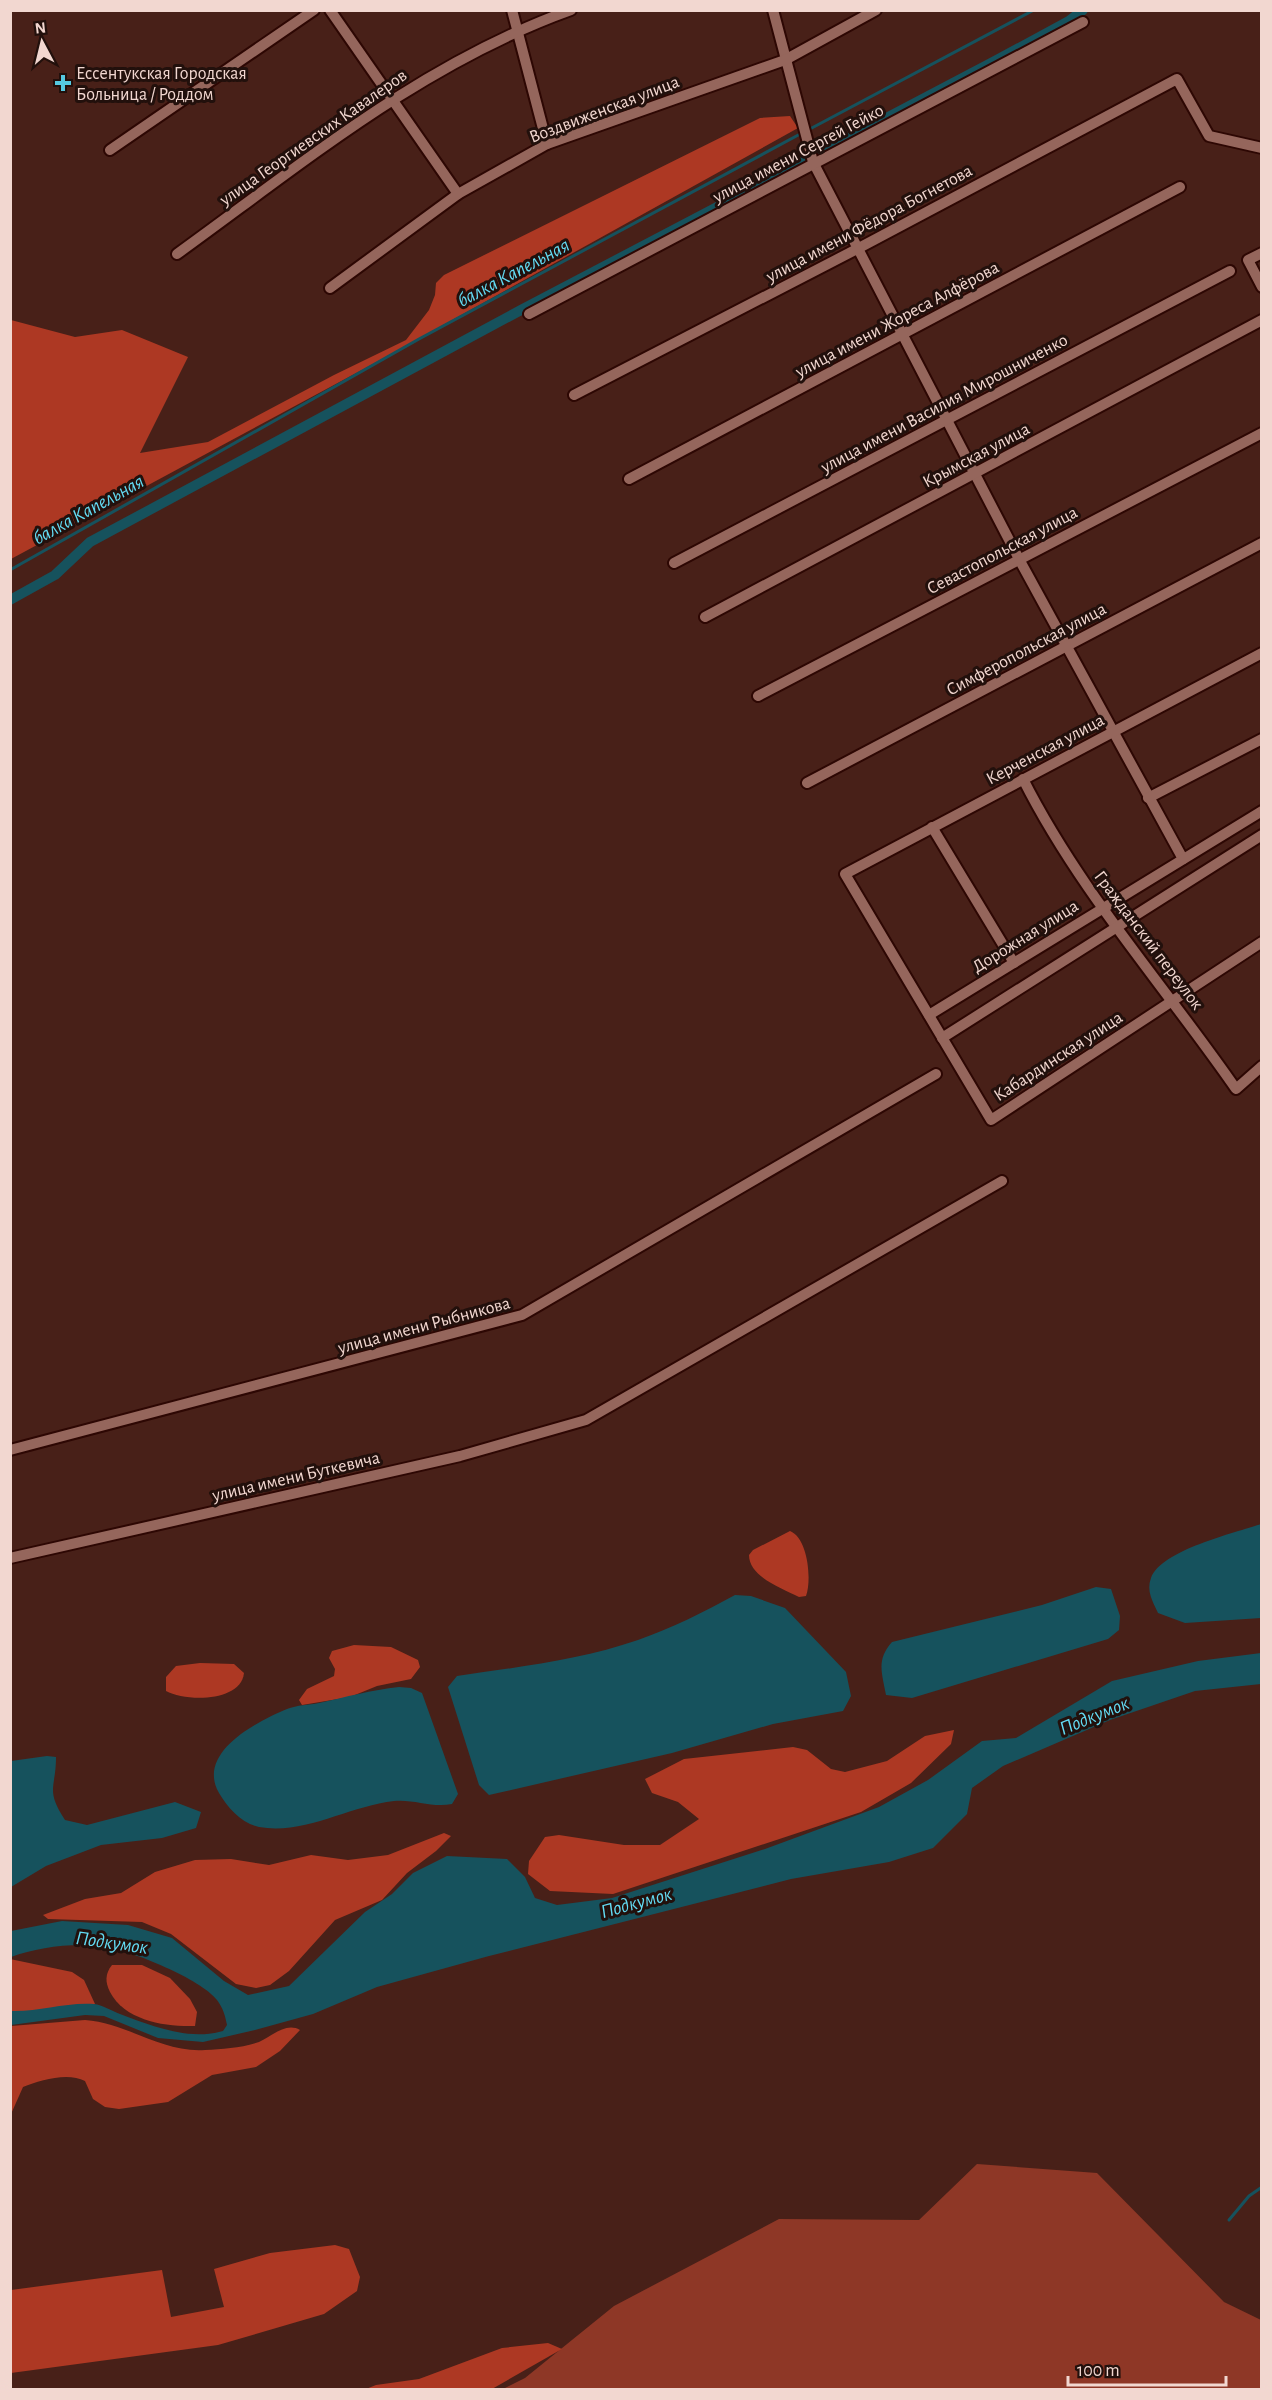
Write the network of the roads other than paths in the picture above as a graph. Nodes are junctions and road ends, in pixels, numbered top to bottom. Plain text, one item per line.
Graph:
1 (314, 10) edge
2 (330, 10) edge
3 (512, 10) edge
4 (572, 10) edge
5 (773, 10) edge
6 (876, 10) edge
7 (1083, 22) dead end
8 (518, 30) junction
9 (785, 60) junction
10 (393, 98) junction
11 (548, 144) junction
12 (1262, 148) edge
13 (110, 150) dead end
14 (813, 162) junction
15 (1180, 187) dead end
16 (458, 194) junction
17 (857, 249) junction
18 (177, 254) dead end
19 (1262, 254) edge
20 (1230, 271) dead end
21 (1262, 287) edge
22 (330, 288) dead end
23 (529, 314) dead end
24 (1262, 320) edge
25 (904, 335) junction
26 (574, 395) dead end
27 (948, 420) junction
28 (1262, 433) edge
29 (975, 474) junction
30 (629, 479) dead end
31 (1262, 543) edge
32 (1019, 559) junction
33 (674, 563) dead end
34 (705, 617) dead end
35 (1068, 646) junction
36 (1262, 653) edge
37 (758, 696) dead end
38 (1114, 731) junction
39 (1262, 739) edge
40 (1023, 778) junction
41 (807, 783) dead end
42 (1148, 798) junction
43 (1262, 811) edge
44 (932, 827) junction
45 (1262, 835) edge
46 (1183, 859) junction
47 (845, 874) joint
48 (1101, 908) junction
49 (1117, 929) junction
50 (1262, 942) edge
51 (1014, 963) junction
52 (1172, 1001) junction
53 (928, 1015) junction
54 (942, 1038) junction
55 (1262, 1066) edge
56 (936, 1074) dead end
57 (1002, 1181) dead end
58 (10, 1450) edge
59 (10, 1558) edge

1 - 13 street
2 - 10 street
3 - 8 street
4 - 8 street, улица Георгиевских Кавалеров
5 - 9 street
6 - 9 street, Воздвиженская улица
7 - 14 street, улица имени Сергей Гейко
8 - 10 street, улица Георгиевских Кавалеров
8 - 11 street
9 - 11 street, Воздвиженская улица
9 - 14 street
10 - 16 street
10 - 18 street, улица Георгиевских Кавалеров
11 - 16 street, Воздвиженская улица
12 - 17 street, улица имени Фёдора Богнетова
14 - 17 street
14 - 23 street, улица имени Сергей Гейко
15 - 25 street, улица имени Жореса Алфёрова
16 - 22 street, Воздвиженская улица
17 - 25 street
17 - 26 street, улица имени Фёдора Богнетова
19 - 21 street
20 - 27 street, улица имени Василия Мирошниченко
24 - 29 street, Крымская улица
25 - 27 street
25 - 30 street, улица имени Жореса Алфёрова
27 - 29 street
27 - 33 street, улица имени Василия Мирошниченко
28 - 32 street, Севастопольская улица
29 - 32 street
29 - 34 street, Крымская улица
31 - 35 street, Симферопольская улица
32 - 35 street
32 - 37 street, Севастопольская улица
35 - 38 street
35 - 41 street, Симферопольская улица
36 - 38 street, Керченская улица
38 - 40 street, Керченская улица
38 - 42 street
39 - 42 street
40 - 44 street, Керченская улица
40 - 48 street, Гражданский переулок
42 - 46 street
43 - 46 street, Дорожная улица
44 - 47 street, Керченская улица
44 - 51 street
45 - 49 street
46 - 48 street, Дорожная улица
47 - 53 street, Кабардинская улица
48 - 49 street, Гражданский переулок
48 - 51 street, Дорожная улица
49 - 52 street, Гражданский переулок
49 - 54 street
50 - 52 street, Кабардинская улица
51 - 53 street, Дорожная улица
52 - 54 street, Кабардинская улица
52 - 55 street, Гражданский переулок
53 - 54 street, Кабардинская улица
56 - 58 street, улица имени Рыбникова
57 - 59 street, улица имени Буткевича

